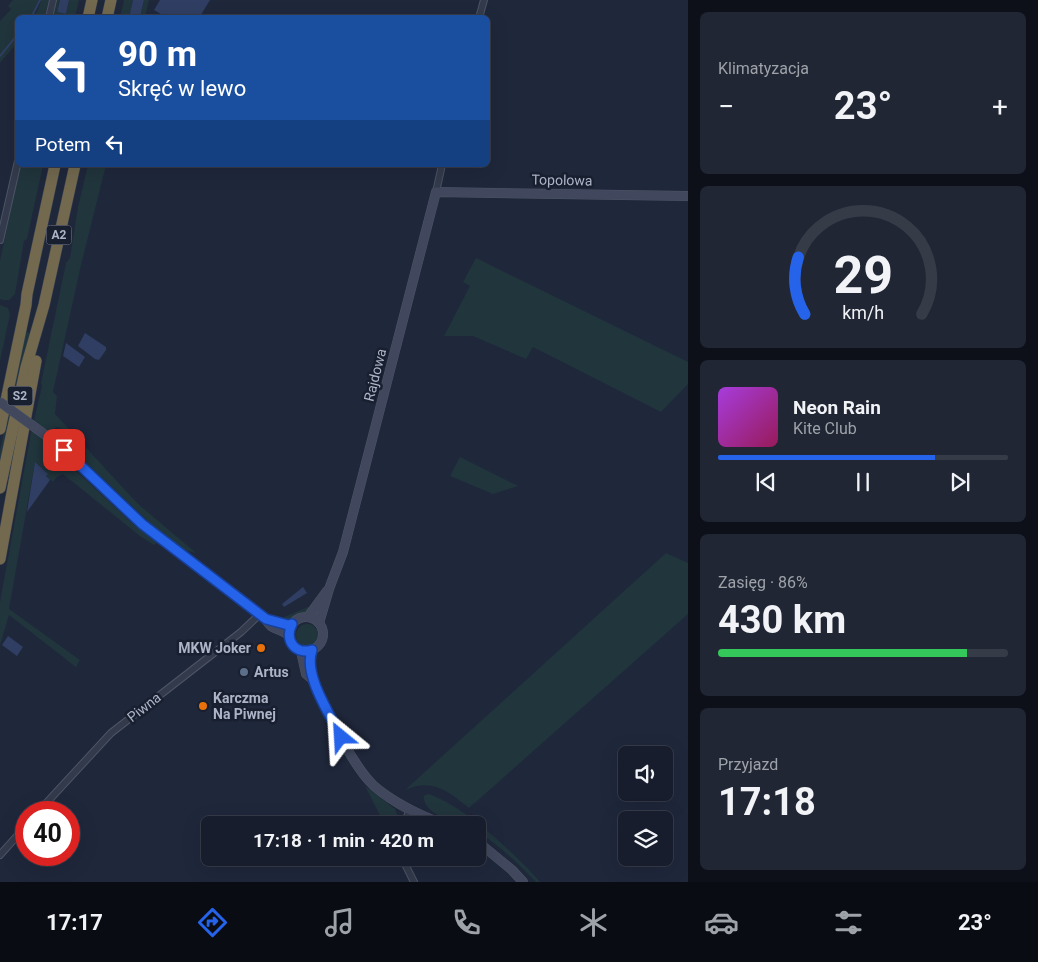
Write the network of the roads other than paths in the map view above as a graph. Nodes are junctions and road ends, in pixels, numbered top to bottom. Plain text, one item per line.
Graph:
1 (53, 0) edge
2 (92, 0) edge
3 (111, 0) edge
4 (484, 0) edge
5 (50, 15) edge
6 (89, 15) edge
7 (108, 15) edge
8 (480, 15) edge
9 (16, 167) edge
10 (55, 167) edge
11 (75, 167) edge
12 (442, 167) edge
13 (436, 192) junction
14 (688, 196) edge
15 (0, 240) edge
16 (27, 294) junction
17 (44, 305) junction
18 (0, 396) edge
19 (0, 402) edge
20 (0, 428) edge
21 (0, 488) edge
22 (0, 559) edge
23 (329, 589) junction
24 (263, 616) junction
25 (308, 617) junction
26 (292, 624) junction
27 (319, 624) junction
28 (289, 636) junction
29 (312, 650) junction
30 (301, 651) junction
31 (312, 679) junction
32 (48, 801) edge
33 (410, 810) junction
34 (407, 816) edge
35 (424, 816) edge
36 (15, 839) edge
37 (486, 849) edge
38 (0, 856) edge
39 (406, 866) edge
40 (414, 882) edge
41 (523, 882) edge

1 - 5 street
2 - 6 highway
3 - 7 highway
4 - 8 street
9 - 15 street
10 - 16 highway, S2
11 - 17 highway, A2
12 - 13 street, Rajdowa
13 - 14 street, Topolowa
13 - 23 street, Rajdowa
16 - 18 highway
16 - 20 highway, S2
17 - 21 highway, S2
17 - 22 highway
19 - 24 street, bridge
23 - 25 street, Rajdowa
23 - 27 street, Rajdowa
24 - 26 street
24 - 28 street
24 - 32 street, Piwna
25 - 26 street
25 - 27 street
26 - 28 street
27 - 29 street
28 - 30 street
29 - 30 street
29 - 31 street
30 - 31 street
31 - 33 street
33 - 34 street
33 - 35 street
36 - 38 street
37 - 41 street
39 - 40 street

